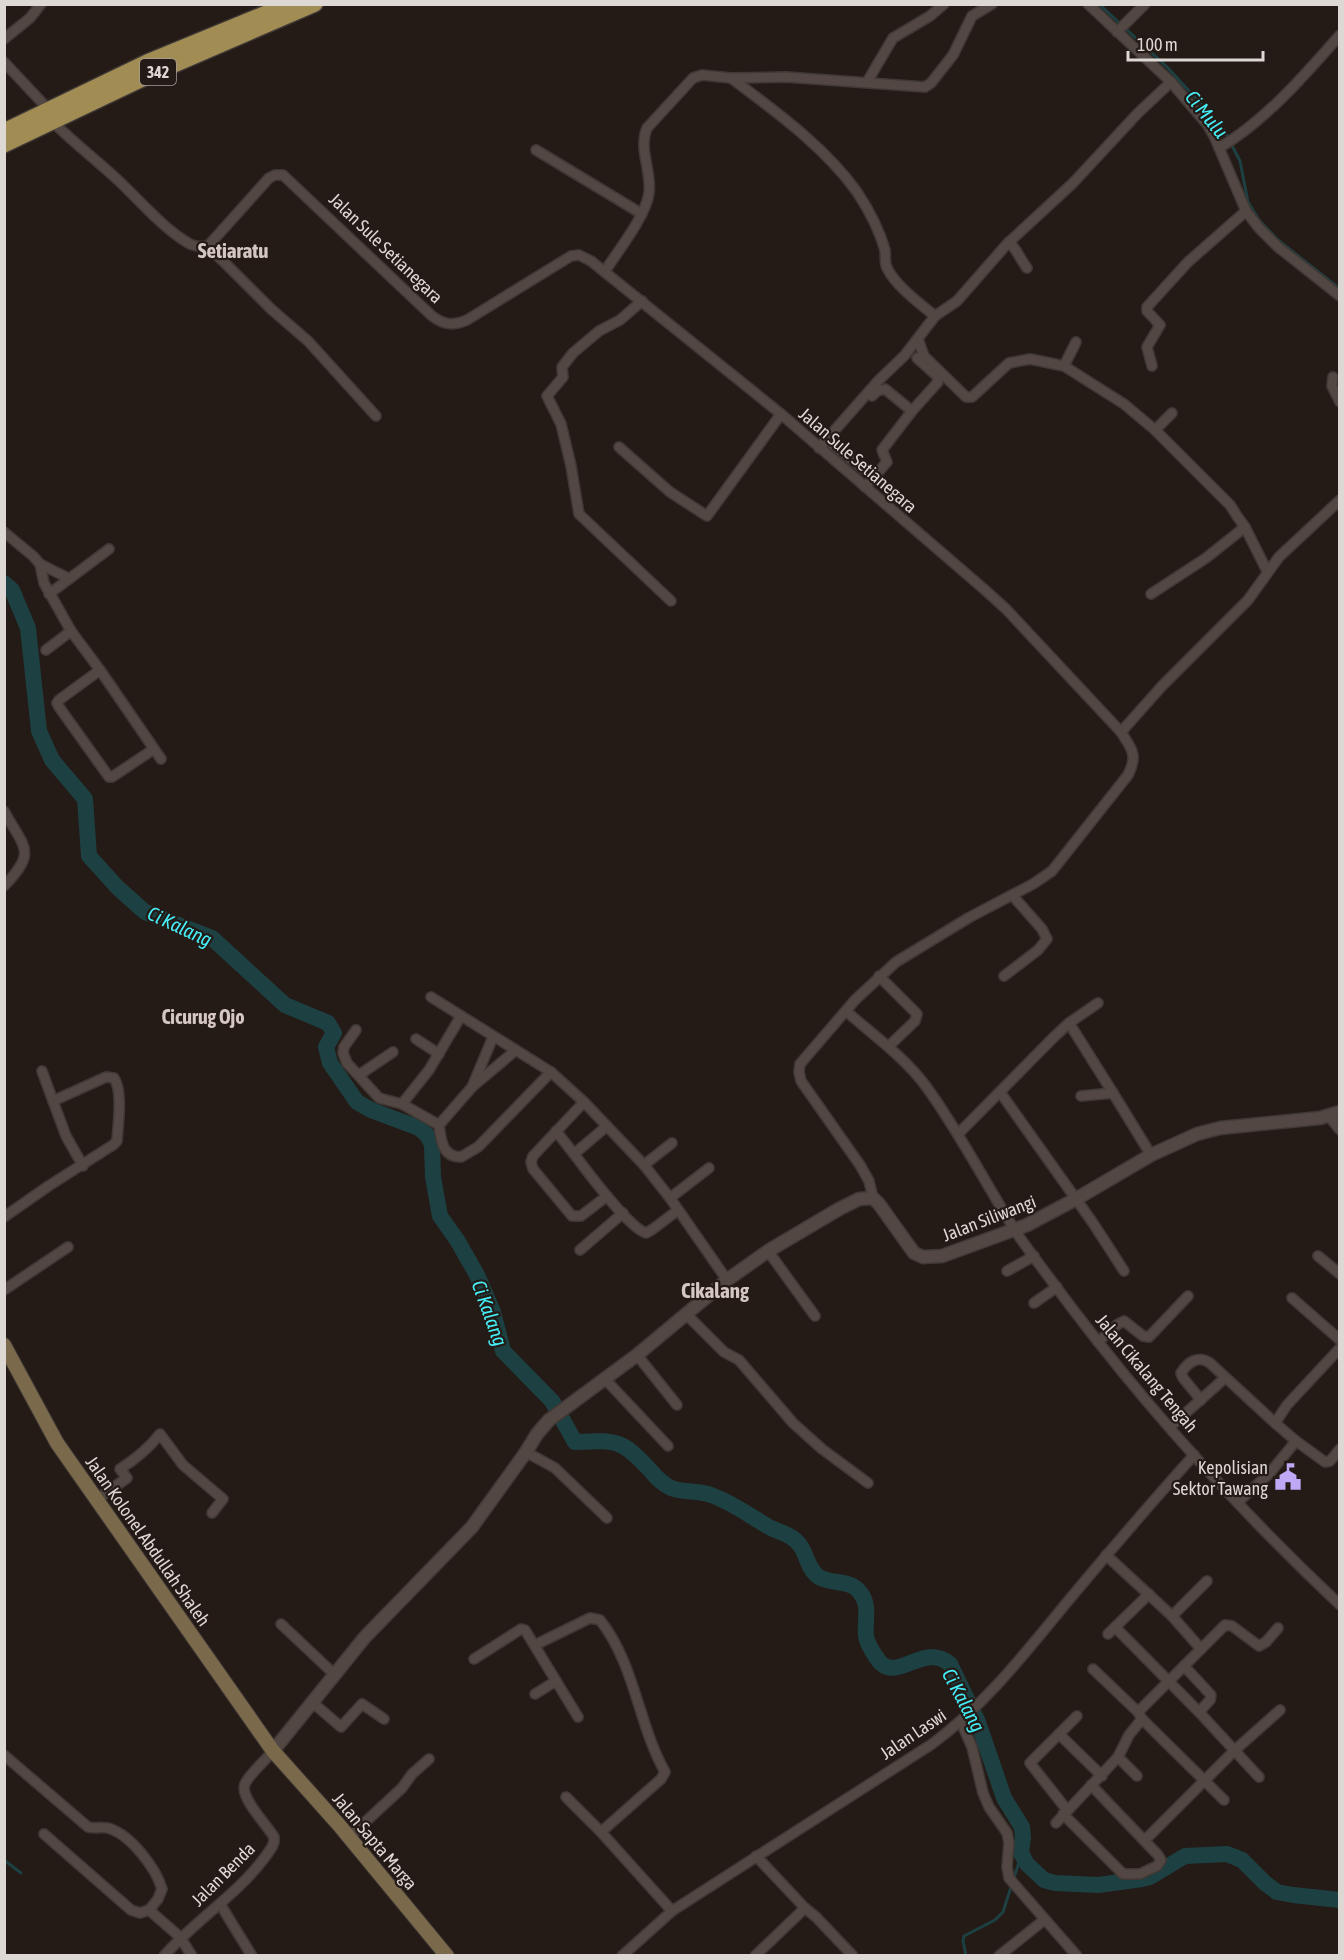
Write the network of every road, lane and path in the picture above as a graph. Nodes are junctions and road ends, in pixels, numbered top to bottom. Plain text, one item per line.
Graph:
1 (41, 4) edge
2 (288, 4) edge
3 (315, 4) edge
4 (944, 4) edge
5 (992, 4) edge
6 (1088, 4) edge
7 (1145, 4) edge
8 (1118, 31) junction
9 (1340, 35) edge
10 (4, 39) edge
11 (4, 62) edge
12 (150, 68) junction
13 (732, 78) junction
14 (867, 82) junction
15 (1171, 82) junction
16 (51, 117) junction
17 (4, 131) edge
18 (1227, 143) junction
19 (4, 146) edge
20 (536, 150) dead end
21 (1246, 211) junction
22 (642, 214) junction
23 (1009, 242) junction
24 (208, 246) junction
25 (1027, 268) dead end
26 (605, 271) junction
27 (1340, 296) edge
28 (642, 301) junction
29 (935, 316) junction
30 (918, 339) junction
31 (1076, 342) dead end
32 (917, 358) dead end
33 (1064, 366) junction
34 (1152, 366) dead end
35 (1333, 377) dead end
36 (1340, 402) edge
37 (912, 411) junction
38 (1172, 413) dead end
39 (781, 414) junction
40 (376, 416) dead end
41 (849, 423) dead end
42 (1155, 430) junction
43 (828, 441) dead end
44 (619, 447) dead end
45 (819, 448) junction
46 (874, 477) junction
47 (865, 488) junction
48 (1340, 500) edge
49 (1245, 527) junction
50 (4, 532) edge
51 (109, 549) dead end
52 (40, 564) junction
53 (1267, 571) junction
54 (68, 578) junction
55 (49, 594) junction
56 (1151, 594) dead end
57 (671, 602) dead end
58 (70, 632) junction
59 (46, 650) dead end
60 (100, 670) junction
61 (1121, 732) junction
62 (154, 749) junction
63 (161, 759) dead end
64 (4, 811) edge
65 (4, 886) edge
66 (1012, 895) junction
67 (879, 976) junction
68 (1004, 976) dead end
69 (431, 997) dead end
70 (1098, 1003) dead end
71 (846, 1011) junction
72 (461, 1016) junction
73 (1069, 1023) junction
74 (356, 1030) dead end
75 (493, 1037) junction
76 (416, 1039) dead end
77 (889, 1046) junction
78 (516, 1050) junction
79 (393, 1052) dead end
80 (439, 1054) junction
81 (42, 1071) dead end
82 (551, 1072) junction
83 (359, 1075) junction
84 (472, 1087) junction
85 (1000, 1092) junction
86 (1113, 1094) junction
87 (1081, 1096) dead end
88 (53, 1101) junction
89 (584, 1101) junction
90 (402, 1104) junction
91 (1334, 1114) edge
92 (439, 1125) junction
93 (607, 1126) junction
94 (1340, 1130) edge
95 (556, 1131) junction
96 (958, 1134) junction
97 (672, 1143) dead end
98 (574, 1154) junction
99 (1151, 1155) junction
100 (644, 1165) junction
101 (82, 1166) junction
102 (709, 1168) dead end
103 (607, 1196) junction
104 (670, 1198) junction
105 (873, 1198) junction
106 (1076, 1199) junction
107 (678, 1210) junction
108 (623, 1213) junction
109 (4, 1217) edge
110 (1015, 1230) junction
111 (68, 1247) dead end
112 (579, 1250) dead end
113 (768, 1251) junction
114 (1034, 1256) junction
115 (1318, 1256) dead end
116 (1007, 1271) dead end
117 (1124, 1271) dead end
118 (1340, 1274) edge
119 (727, 1280) junction
120 (1056, 1287) junction
121 (4, 1290) edge
122 (1188, 1296) dead end
123 (1292, 1298) dead end
124 (1034, 1303) dead end
125 (686, 1314) junction
126 (814, 1316) dead end
127 (1340, 1340) edge
128 (1098, 1342) junction
129 (4, 1345) edge
130 (1340, 1348) edge
131 (637, 1355) junction
132 (604, 1378) junction
133 (1225, 1378) junction
134 (1201, 1400) junction
135 (677, 1405) dead end
136 (1275, 1423) junction
137 (1170, 1427) junction
138 (1296, 1441) junction
139 (668, 1446) dead end
140 (1340, 1449) edge
141 (526, 1452) junction
142 (1194, 1455) junction
143 (868, 1483) dead end
144 (97, 1499) junction
145 (1239, 1502) junction
146 (212, 1513) dead end
147 (607, 1518) dead end
148 (1107, 1555) junction
149 (1207, 1581) dead end
150 (1149, 1594) junction
151 (1340, 1605) edge
152 (1172, 1616) junction
153 (281, 1624) dead end
154 (1115, 1627) junction
155 (1278, 1628) dead end
156 (1108, 1634) dead end
157 (535, 1645) junction
158 (1201, 1649) junction
159 (474, 1659) dead end
160 (1184, 1666) junction
161 (1093, 1669) dead end
162 (334, 1674) junction
163 (556, 1681) junction
164 (1168, 1681) junction
165 (535, 1694) dead end
166 (312, 1702) junction
167 (1280, 1710) dead end
168 (1199, 1712) junction
169 (1140, 1715) junction
170 (1077, 1716) dead end
171 (578, 1717) dead end
172 (384, 1719) dead end
173 (963, 1719) junction
174 (1059, 1734) junction
175 (1235, 1750) junction
176 (273, 1751) junction
177 (4, 1755) edge
178 (1118, 1757) junction
179 (429, 1759) dead end
180 (1102, 1776) junction
181 (1137, 1776) dead end
182 (1259, 1777) dead end
183 (1205, 1782) junction
184 (1091, 1785) junction
185 (566, 1797) dead end
186 (1224, 1800) dead end
187 (1065, 1812) junction
188 (1056, 1823) dead end
189 (601, 1832) junction
190 (44, 1834) dead end
191 (349, 1837) junction
192 (1145, 1840) junction
193 (756, 1856) junction
194 (220, 1904) junction
195 (805, 1908) junction
196 (150, 1910) junction
197 (672, 1911) junction
198 (1044, 1920) junction
199 (180, 1937) junction
200 (164, 1956) edge
201 (192, 1956) edge
202 (252, 1956) edge
203 (447, 1956) edge
204 (622, 1956) edge
205 (755, 1956) edge
206 (853, 1956) edge
207 (999, 1956) edge
208 (1077, 1956) edge

1 - 10 street
2 - 12 main road, 342
3 - 12 main road, 342
4 - 14 street
5 - 14 street
6 - 8 street
7 - 8 street
8 - 15 street
9 - 18 street
11 - 16 street
12 - 16 main road, 342
13 - 14 street
13 - 22 street
13 - 29 street
15 - 18 street
15 - 23 street
16 - 17 main road, 342
16 - 19 main road, 342
16 - 24 street
18 - 21 street
20 - 22 street
21 - 27 street
21 - 34 street
22 - 26 street
23 - 25 street
23 - 29 street
24 - 26 street, Jalan Sule Setianegara
24 - 40 street
26 - 28 street, Jalan Sule Setianegara
28 - 39 street, Jalan Sule Setianegara
28 - 57 street
29 - 30 street
30 - 33 street
30 - 45 street
31 - 33 street
32 - 37 street
33 - 42 street
35 - 36 street
37 - 41 street
37 - 46 street
38 - 42 street
39 - 44 street
39 - 45 street, Jalan Sule Setianegara
42 - 49 street
43 - 46 street
45 - 47 street, Jalan Sule Setianegara
46 - 47 street
47 - 61 street, Jalan Sule Setianegara
48 - 53 street
49 - 53 street
49 - 56 street
50 - 52 street
51 - 54 street
52 - 54 street
52 - 55 street
53 - 61 street
54 - 55 street
55 - 58 street
58 - 59 street
58 - 60 street
60 - 62 street
60 - 62 street
61 - 66 street, Jalan Sule Setianegara
62 - 63 street
64 - 65 street
66 - 67 street, Jalan Sule Setianegara
66 - 68 street
67 - 71 street, Jalan Sule Setianegara
67 - 77 street
69 - 72 street
70 - 73 street
71 - 77 street, Jalan Cikalang Tengah
71 - 105 street, Jalan Sule Setianegara
72 - 75 street
72 - 80 street
73 - 85 street
73 - 86 street
74 - 83 street
75 - 78 street
75 - 84 street
76 - 80 street
77 - 96 street, Jalan Cikalang Tengah
78 - 82 street
78 - 84 street
79 - 83 street
80 - 90 street
81 - 88 street
82 - 89 street
82 - 92 street
83 - 90 street
84 - 92 street
85 - 96 street
85 - 106 street
86 - 87 street
86 - 99 street
88 - 101 street
88 - 101 street
89 - 93 street
89 - 95 street
90 - 92 street
91 - 94 street
91 - 99 street, Jalan Siliwangi
93 - 98 street
93 - 100 street
95 - 98 street
95 - 103 street
96 - 110 street, Jalan Cikalang Tengah
97 - 100 street
98 - 103 street
99 - 106 street, Jalan Siliwangi
100 - 104 street
101 - 109 street
102 - 104 street
103 - 108 street
104 - 107 street
105 - 110 street, Jalan Siliwangi
105 - 113 street
106 - 110 street, Jalan Siliwangi
106 - 117 street
107 - 108 street
107 - 119 street
108 - 112 street
110 - 114 street, Jalan Cikalang Tengah
111 - 121 street
113 - 119 street
113 - 126 street
114 - 116 street
114 - 120 street, Jalan Cikalang Tengah
115 - 118 street
119 - 125 street
120 - 124 street
120 - 128 street, Jalan Cikalang Tengah
122 - 128 street
123 - 127 street
125 - 131 street
125 - 143 street
128 - 137 street, Jalan Cikalang Tengah
129 - 144 main road, Jalan Kolonel Abdullah Shaleh
130 - 136 street
131 - 132 street
131 - 135 street
132 - 139 street
132 - 141 street
133 - 134 street
133 - 134 street
133 - 136 street
134 - 137 street
136 - 138 street
137 - 142 street, Jalan Cikalang Tengah
138 - 140 street
138 - 145 street
141 - 147 street
141 - 162 street
142 - 145 street, Jalan Cikalang Tengah
142 - 148 street, Jalan Laswi
144 - 146 street
144 - 176 main road, Jalan Kolonel Abdullah Shaleh
145 - 151 street, Jalan Cikalang Tengah
148 - 150 street
148 - 173 street, Jalan Laswi
149 - 152 street
150 - 152 street
150 - 154 street
152 - 158 street
153 - 162 street
154 - 156 street
154 - 164 street
155 - 158 street
157 - 159 street
157 - 163 street
157 - 189 street
158 - 160 street
160 - 164 street
160 - 168 street
161 - 169 street
162 - 166 street
163 - 165 street
163 - 171 street
164 - 168 street
164 - 169 street
166 - 172 street
166 - 176 street
167 - 175 street
168 - 175 street
169 - 178 street
169 - 183 street
170 - 174 street
173 - 193 street, Jalan Laswi
173 - 198 street
174 - 180 street
174 - 187 street
175 - 182 street
175 - 183 street
176 - 191 main road, Jalan Sapta Marga
176 - 194 street, Jalan Benda
177 - 196 street
178 - 180 street
178 - 181 street
179 - 191 street
180 - 184 street
183 - 186 street
183 - 192 street
184 - 187 street
184 - 192 street
185 - 189 street
187 - 188 street
187 - 192 street
189 - 197 street
190 - 196 street
191 - 203 main road, Jalan Sapta Marga
193 - 195 street
193 - 197 street, Jalan Laswi
194 - 199 street, Jalan Benda
194 - 202 street
195 - 205 street
195 - 206 street
196 - 199 street
197 - 204 street, Jalan Laswi
198 - 207 street
198 - 208 street
199 - 200 street, Jalan Benda
199 - 201 street

